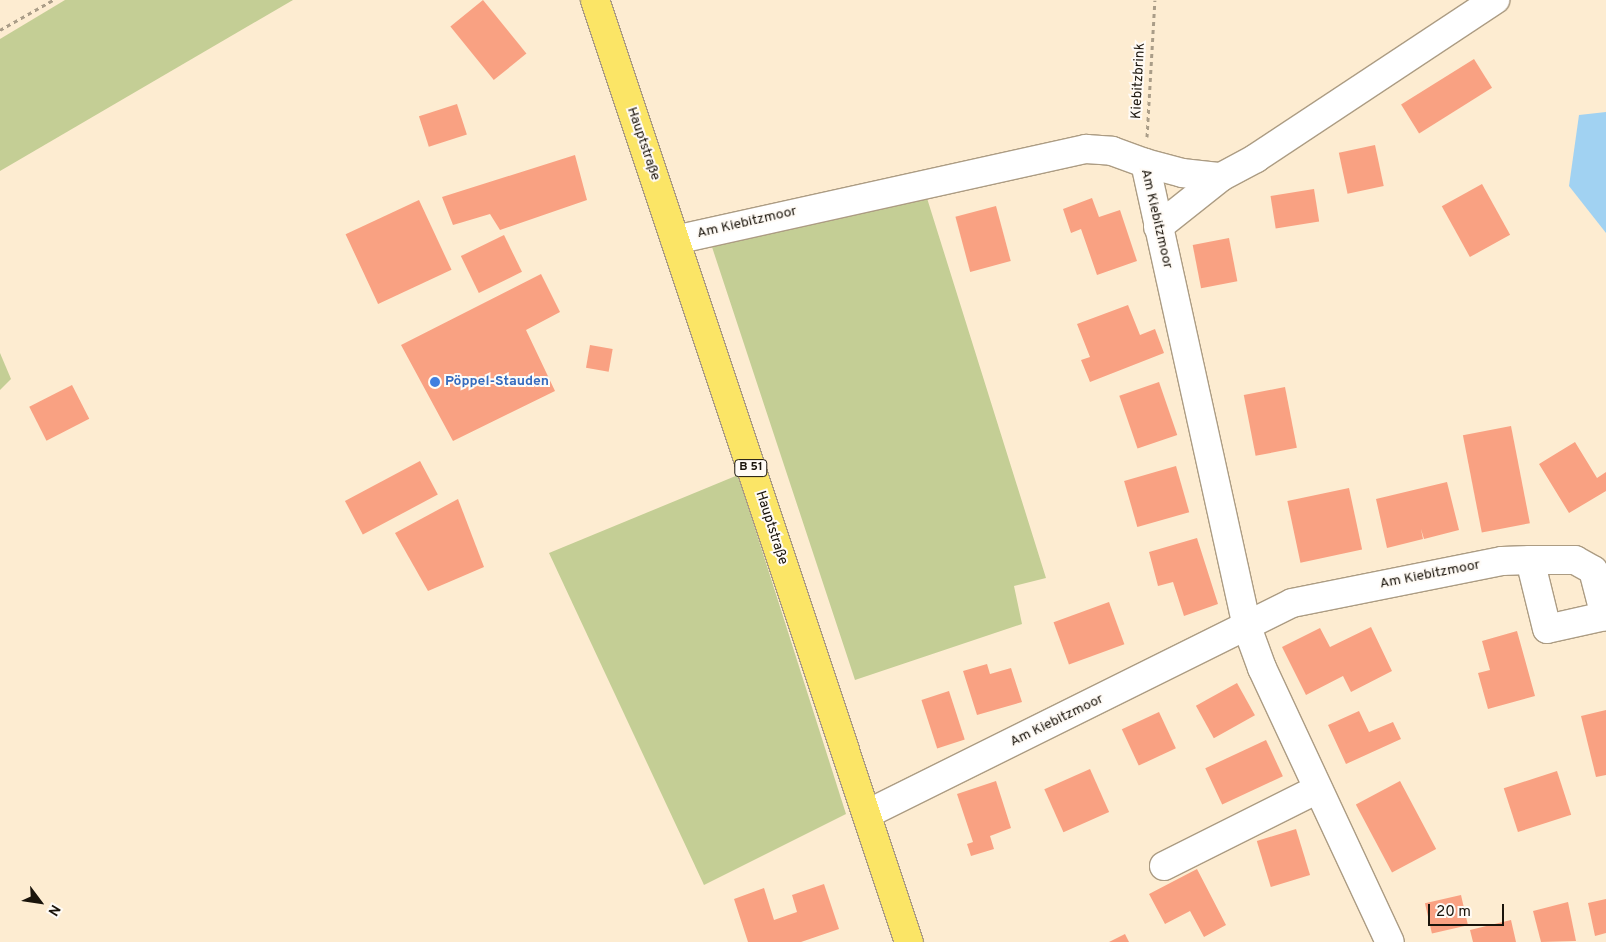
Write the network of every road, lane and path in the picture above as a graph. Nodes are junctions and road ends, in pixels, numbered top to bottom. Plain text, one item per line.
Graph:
1 (53, 0) edge
2 (595, 0) edge
3 (1154, 0) edge
4 (1495, 0) edge
5 (0, 30) edge
6 (1144, 163) junction
7 (1221, 177) junction
8 (1158, 227) junction
9 (675, 240) junction
10 (1530, 560) dead end
11 (1246, 627) junction
12 (1318, 788) junction
13 (867, 814) junction
14 (1164, 866) dead end
15 (909, 942) edge
16 (1390, 942) edge

1 - 5 path
2 - 9 main road, Hauptstraße / B 51
3 - 6 path, Kiebitzbrink
4 - 7 street
6 - 7 street
6 - 8 street, Am Kiebitzmoor
6 - 9 street, Am Kiebitzmoor
7 - 8 street
8 - 11 street, Am Kiebitzmoor
9 - 13 main road, Hauptstraße / B 51
10 - 11 street, Am Kiebitzmoor
11 - 12 street, Am Kiebitzmoor
11 - 13 street, Am Kiebitzmoor
12 - 14 street
12 - 16 street, Am Kiebitzmoor
13 - 15 main road, Hauptstraße / B 51

